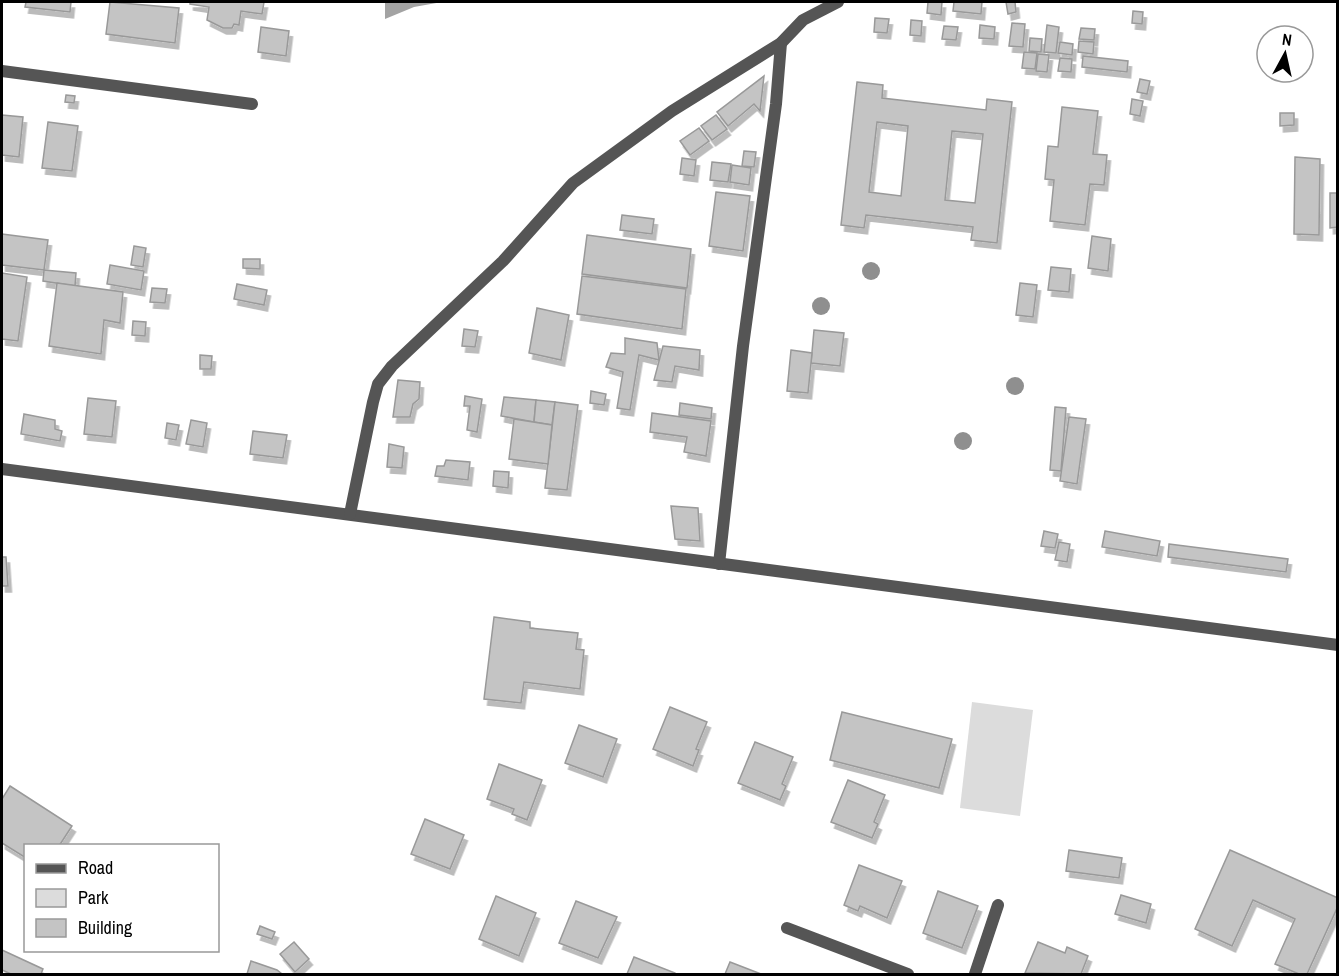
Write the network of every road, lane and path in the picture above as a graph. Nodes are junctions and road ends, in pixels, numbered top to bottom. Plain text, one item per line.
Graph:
1 (838, 2) edge
2 (781, 43) junction
3 (2, 71) edge
4 (252, 104) dead end
5 (2, 469) edge
6 (350, 514) junction
7 (719, 564) junction
8 (1338, 645) edge
9 (998, 904) dead end
10 (787, 928) dead end
11 (908, 975) edge
12 (975, 975) edge

1 - 2 street
2 - 6 street
2 - 7 street
3 - 4 street
5 - 6 street
6 - 7 street
7 - 8 street
9 - 12 street
10 - 11 street

